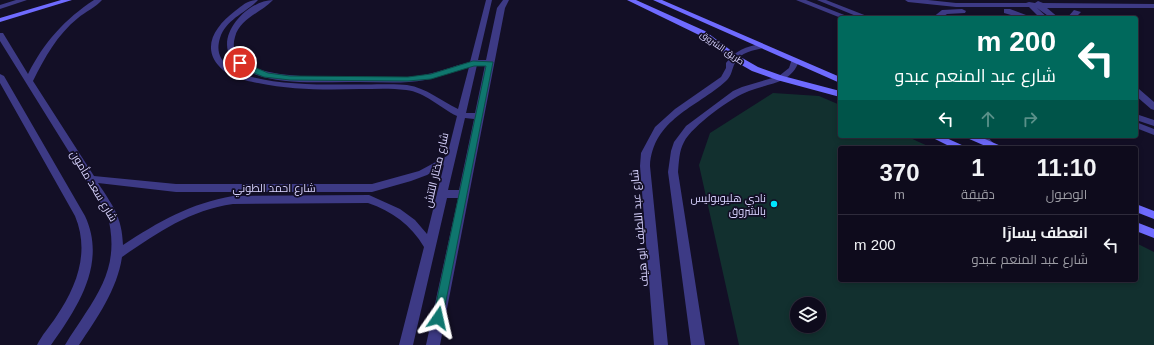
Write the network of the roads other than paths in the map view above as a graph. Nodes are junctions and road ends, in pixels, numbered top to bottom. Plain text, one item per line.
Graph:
1 (24, 0) edge
2 (48, 0) edge
3 (69, 0) edge
4 (99, 0) edge
5 (255, 0) edge
6 (270, 0) edge
7 (489, 0) edge
8 (506, 0) edge
9 (630, 0) edge
10 (656, 0) edge
11 (800, 0) edge
12 (820, 0) edge
13 (908, 0) edge
14 (1003, 0) edge
15 (1024, 0) edge
16 (1054, 0) edge
17 (1033, 3) edge
18 (996, 5) junction
19 (1071, 6) junction
20 (1154, 6) edge
21 (0, 7) edge
22 (1039, 9) junction
23 (1007, 11) junction
24 (1078, 12) junction
25 (1154, 12) edge
26 (486, 13) junction
27 (500, 13) junction
28 (0, 14) edge
29 (1046, 15) edge
30 (843, 16) edge
31 (863, 16) edge
32 (939, 16) edge
33 (1023, 16) edge
34 (1073, 16) edge
35 (0, 20) edge
36 (0, 35) edge
37 (761, 46) junction
38 (734, 57) junction
39 (795, 61) junction
40 (490, 63) junction
41 (473, 64) junction
42 (0, 76) edge
43 (780, 78) junction
44 (838, 79) edge
45 (29, 81) junction
46 (4, 88) edge
47 (838, 93) edge
48 (1138, 93) edge
49 (1154, 107) edge
50 (461, 115) junction
51 (479, 116) junction
52 (1138, 118) edge
53 (1154, 123) edge
54 (1138, 126) edge
55 (1154, 132) edge
56 (938, 138) edge
57 (975, 138) edge
58 (984, 138) edge
59 (956, 146) edge
60 (994, 146) edge
61 (450, 158) junction
62 (91, 179) junction
63 (261, 188) junction
64 (443, 194) junction
65 (464, 194) junction
66 (254, 200) junction
67 (1138, 209) edge
68 (1154, 215) edge
69 (1138, 227) edge
70 (1154, 234) edge
71 (430, 247) junction
72 (118, 254) junction
73 (44, 345) edge
74 (72, 345) edge
75 (406, 345) edge
76 (433, 345) edge
77 (661, 345) edge
78 (698, 345) edge

1 - 21 street
2 - 28 street
3 - 35 street
4 - 45 street
5 - 50 street
6 - 41 street
7 - 26 street, شارع مختار التتش
8 - 27 street
9 - 38 street, طريق الشروق
10 - 37 street, طريق الشروق
11 - 30 street
12 - 31 street
13 - 18 street
14 - 18 street
15 - 17 street
16 - 19 street
17 - 18 street
17 - 22 street
19 - 20 street
19 - 22 street
22 - 23 street
22 - 29 street
23 - 32 street
23 - 33 street
24 - 25 street
24 - 29 street
24 - 34 street
26 - 27 street
26 - 41 street, شارع مختار التتش
27 - 40 street
36 - 45 street, شارع سعد مأمون
37 - 38 street
37 - 39 street, طريق الشروق
38 - 43 street, طريق الشروق
38 - 77 street, شارع عبد اللطيف ابو هيف
39 - 43 street
39 - 44 street, طريق الشروق
40 - 41 street
40 - 51 street
41 - 50 street, شارع مختار التتش
42 - 46 street
43 - 47 street, طريق الشروق
43 - 78 street
45 - 62 street, شارع سعد مأمون
46 - 73 street
48 - 49 street
50 - 51 street
50 - 61 street, شارع مختار التتش
51 - 65 street
52 - 53 street
54 - 55 street
56 - 59 street
57 - 60 street
58 - 60 street
61 - 63 street, شارع احمد الطوني
61 - 64 street, شارع مختار التتش
62 - 63 street, شارع احمد الطوني
62 - 72 street, شارع سعد مأمون
63 - 66 street
64 - 65 street
64 - 71 street, شارع مختار التتش
65 - 76 street
66 - 71 street, شارع احمد الطوني
66 - 72 street, شارع احمد الطوني
67 - 68 street
69 - 70 street
71 - 75 street, شارع مختار التتش
72 - 74 street, شارع سعد مأمون

